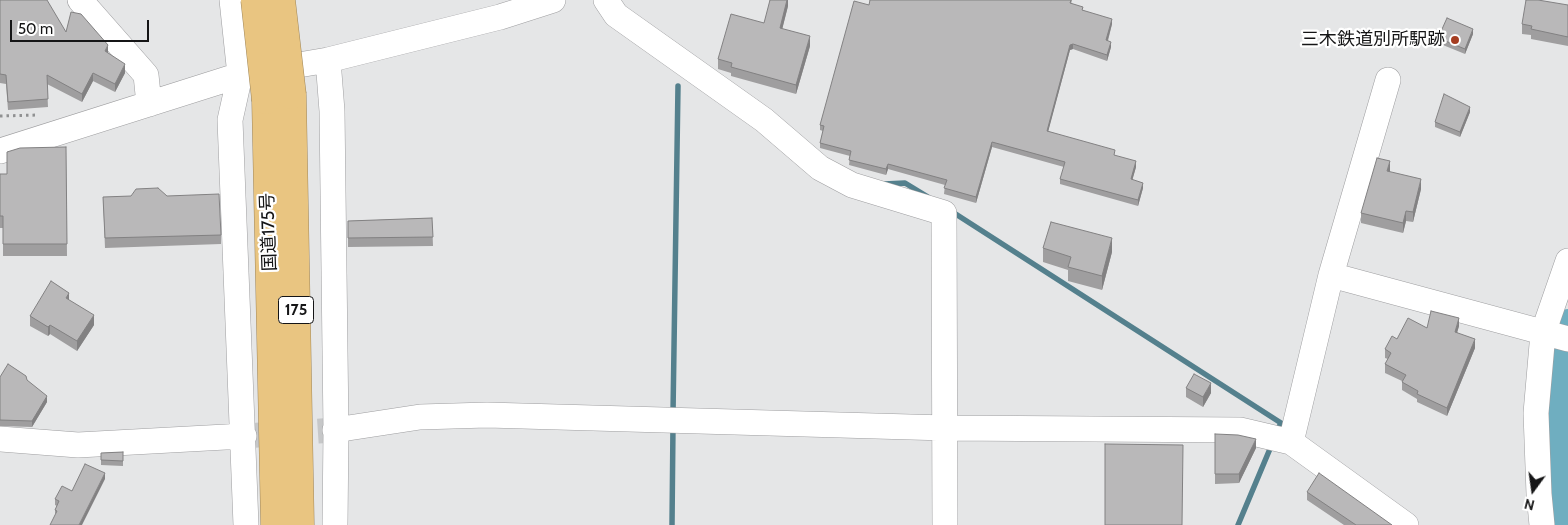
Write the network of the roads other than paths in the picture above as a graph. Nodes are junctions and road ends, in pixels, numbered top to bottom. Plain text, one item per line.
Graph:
1 (80, 0) edge
2 (232, 0) edge
3 (255, 0) edge
4 (281, 0) edge
5 (553, 0) edge
6 (606, 0) edge
7 (328, 60) junction
8 (240, 75) junction
9 (1388, 80) dead end
10 (149, 104) junction
11 (0, 151) edge
12 (1568, 261) edge
13 (1331, 274) junction
14 (1543, 333) junction
15 (1568, 339) edge
16 (946, 428) junction
17 (336, 430) junction
18 (244, 436) junction
19 (0, 439) edge
20 (1291, 442) junction
21 (246, 525) edge
22 (275, 525) edge
23 (300, 525) edge
24 (335, 525) edge
25 (945, 525) edge
26 (1406, 525) edge
27 (1542, 525) edge

1 - 10 street
2 - 8 street
3 - 22 highway, 国道175号 / 175, bridge
4 - 23 highway, 国道175号 / 175, bridge
5 - 7 street
6 - 16 street
7 - 8 street
7 - 17 street
8 - 10 street
8 - 18 street
9 - 13 street
10 - 11 street
12 - 14 street
13 - 14 street
13 - 20 street
14 - 15 street
14 - 27 street
16 - 17 street
16 - 20 street
16 - 25 street
17 - 24 street
18 - 19 street
18 - 21 street
20 - 26 street

